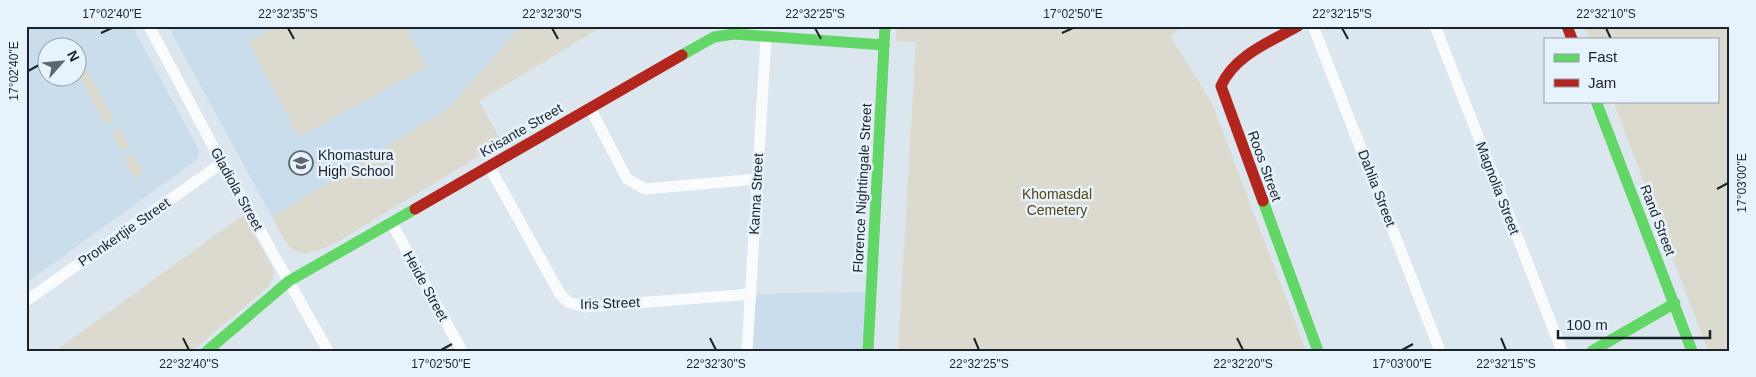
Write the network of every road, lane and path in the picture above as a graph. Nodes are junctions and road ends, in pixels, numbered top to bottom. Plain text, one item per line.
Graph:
1 (149, 26) edge
2 (885, 26) edge
3 (1298, 26) edge
4 (1313, 26) edge
5 (1435, 26) edge
6 (1567, 26) edge
7 (766, 38) junction
8 (1572, 38) edge
9 (884, 45) junction
10 (1596, 102) edge
11 (590, 108) junction
12 (222, 163) junction
13 (489, 166) junction
14 (757, 179) junction
15 (391, 222) junction
16 (289, 281) junction
17 (751, 294) junction
18 (26, 301) edge
19 (1674, 303) junction
20 (207, 351) edge
21 (328, 351) edge
22 (462, 351) edge
23 (748, 351) edge
24 (868, 351) edge
25 (1318, 351) edge
26 (1440, 351) edge
27 (1562, 351) edge
28 (1592, 351) edge
29 (1692, 351) edge

1 - 12 street, Gladiola Street
2 - 9 street, Florence Nightingale Street
3 - 25 street, Roos Street
4 - 26 street, Dahlia Street
5 - 27 street, Magnolia Street
6 - 8 street
7 - 9 street, Krisante Street
7 - 11 street, Krisante Street
7 - 14 street, Kanna Street
9 - 24 street, Florence Nightingale Street
10 - 19 street, Rand Street
11 - 13 street, Krisante Street
11 - 14 street
12 - 16 street, Gladiola Street
12 - 18 street, Pronkertjie Street
13 - 15 street, Krisante Street
13 - 17 street, Iris Street
14 - 17 street, Kanna Street
15 - 16 street, Krisante Street
15 - 22 street, Heide Street
16 - 20 street, Krisante Street
16 - 21 street, Gladiola Street
17 - 23 street, Kanna Street
19 - 28 street
19 - 29 street, Rand Street

